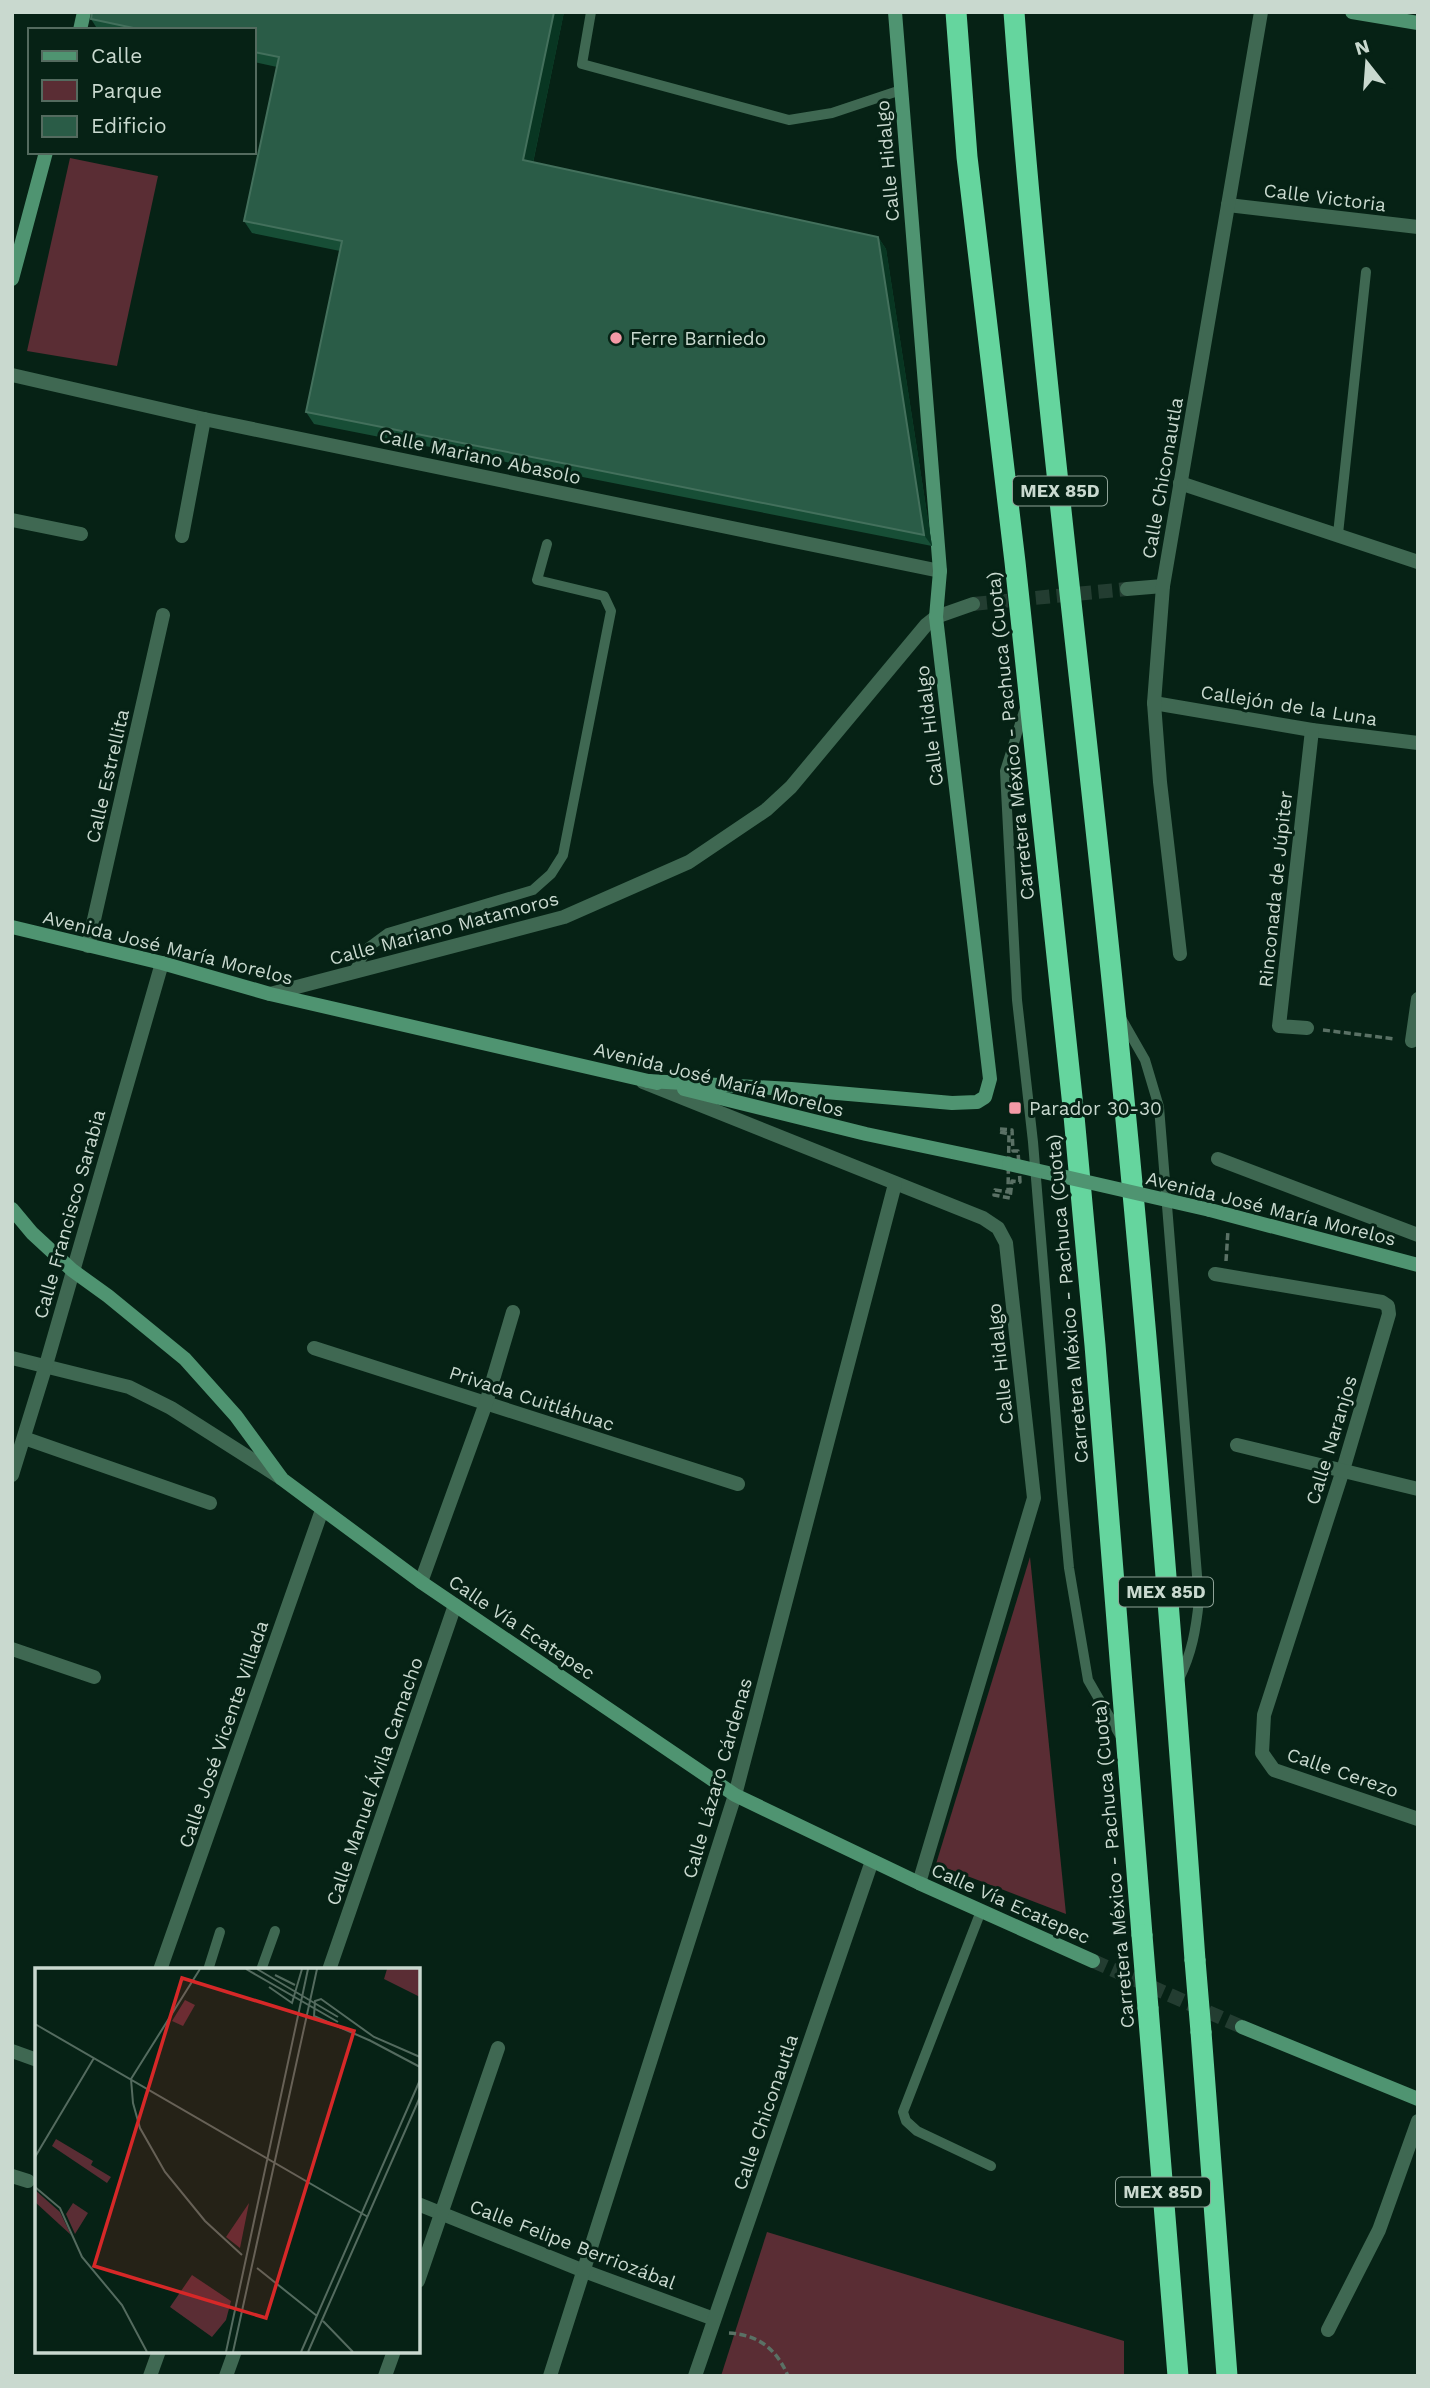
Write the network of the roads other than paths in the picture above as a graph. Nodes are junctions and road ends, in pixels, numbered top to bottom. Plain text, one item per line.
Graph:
1 (591, 12) edge
2 (895, 12) edge
3 (956, 12) edge
4 (1014, 12) edge
5 (1261, 12) edge
6 (1352, 12) edge
7 (1418, 23) edge
8 (901, 90) junction
9 (45, 154) edge
10 (1228, 205) junction
11 (1418, 227) edge
12 (1366, 272) dead end
13 (12, 279) edge
14 (12, 375) edge
15 (204, 419) junction
16 (1181, 483) junction
17 (12, 520) edge
18 (81, 534) dead end
19 (1338, 534) junction
20 (182, 536) dead end
21 (547, 544) dead end
22 (1418, 562) edge
23 (940, 571) junction
24 (1163, 586) junction
25 (1127, 589) tunnel mouth
26 (973, 604) tunnel mouth
27 (163, 615) dead end
28 (936, 617) junction
29 (1028, 698) junction
30 (1154, 703) junction
31 (1312, 730) junction
32 (1418, 743) edge
33 (12, 928) edge
34 (88, 946) junction
35 (1180, 954) dead end
36 (162, 963) junction
37 (353, 972) junction
38 (270, 994) junction
39 (1418, 999) edge
40 (1115, 1009) junction
41 (1307, 1028) road end
42 (1412, 1041) road end
43 (626, 1075) junction
44 (649, 1081) junction
45 (1218, 1159) dead end
46 (895, 1184) junction
47 (12, 1209) edge
48 (1418, 1235) edge
49 (1418, 1265) edge
50 (72, 1270) junction
51 (1221, 1275) road end
52 (513, 1312) dead end
53 (314, 1348) dead end
54 (12, 1358) edge
55 (46, 1365) junction
56 (486, 1403) junction
57 (24, 1438) junction
58 (1237, 1445) dead end
59 (1343, 1470) junction
60 (12, 1475) edge
61 (282, 1479) junction
62 (738, 1484) dead end
63 (1418, 1489) edge
64 (210, 1503) dead end
65 (321, 1510) junction
66 (421, 1582) junction
67 (455, 1605) junction
68 (12, 1649) edge
69 (94, 1677) dead end
70 (1174, 1689) junction
71 (1126, 1747) junction
72 (1262, 1753) joint
73 (735, 1795) junction
74 (1418, 1819) edge
75 (872, 1861) junction
76 (919, 1883) junction
77 (981, 1911) junction
78 (275, 1931) dead end
79 (219, 1932) dead end
80 (1093, 1961) tunnel mouth
81 (161, 1968) edge
82 (209, 1968) edge
83 (262, 1968) edge
84 (330, 1968) edge
85 (1242, 2027) tunnel mouth
86 (498, 2048) dead end
87 (12, 2051) edge
88 (35, 2059) edge
89 (1418, 2099) edge
90 (1418, 2121) edge
91 (991, 2166) dead end
92 (12, 2176) edge
93 (28, 2181) dead end
94 (420, 2205) edge
95 (442, 2213) junction
96 (584, 2272) junction
97 (420, 2275) edge
98 (714, 2319) junction
99 (1328, 2330) dead end
100 (158, 2353) edge
101 (233, 2353) edge
102 (393, 2353) edge
103 (150, 2376) edge
104 (226, 2376) edge
105 (386, 2376) edge
106 (550, 2376) edge
107 (695, 2376) edge
108 (1178, 2376) edge
109 (1227, 2376) edge

1 - 8 lane
2 - 8 main road, Calle Hidalgo
3 - 29 highway, Carretera México - Pachuca (Cuota) / MEX 85D
4 - 40 highway, MEX 85D
5 - 10 street, Calle Chiconautla
6 - 7 main road
8 - 23 main road, Calle Hidalgo
9 - 13 main road
10 - 11 street, Calle Victoria
10 - 16 street, Calle Chiconautla
12 - 19 lane
14 - 15 street, Calle Mariano Abasolo
15 - 20 street
15 - 23 street, Calle Mariano Abasolo
16 - 19 street
16 - 24 street, Calle Chiconautla
17 - 18 street
19 - 22 street
21 - 37 lane
23 - 28 main road, Calle Hidalgo
24 - 25 street
24 - 30 street, Calle Chiconautla
26 - 28 street
27 - 34 street, Calle Estrellita
28 - 37 street, Calle Mariano Matamoros
28 - 44 main road, Calle Hidalgo
29 - 71 highway, Carretera México - Pachuca (Cuota) / MEX 85D
29 - 71 lane
30 - 31 street, Callejón de la Luna
30 - 35 street, Calle Chiconautla
31 - 32 street, Callejón de la Luna
31 - 41 street, Rinconada de Júpiter
33 - 34 main road, Avenida José María Morelos
34 - 36 main road, Avenida José María Morelos
36 - 38 main road, Avenida José María Morelos
36 - 50 street, Calle Francisco Sarabia
37 - 38 street, Calle Mariano Matamoros
38 - 43 main road, Avenida José María Morelos
39 - 42 street
40 - 70 highway, MEX 85D
40 - 70 lane
43 - 44 main road, Avenida José María Morelos
43 - 46 street, Calle Hidalgo
44 - 49 main road, Avenida José María Morelos, bridge
45 - 48 street
46 - 73 street, Calle Lázaro Cárdenas
46 - 76 street, Calle Hidalgo
47 - 50 main road, Calle Vía Ecatepec
50 - 55 street, Calle Francisco Sarabia
50 - 61 main road, Calle Vía Ecatepec
51 - 59 street, Calle Naranjos
52 - 56 street
53 - 56 street, Privada Cuitláhuac
54 - 55 street
55 - 57 street, Calle Francisco Sarabia
55 - 61 street
56 - 62 street, Privada Cuitláhuac
56 - 66 street
57 - 60 street, Calle Francisco Sarabia
57 - 64 street
58 - 59 street
59 - 63 street
59 - 72 street, Calle Naranjos
61 - 65 main road, Calle Vía Ecatepec
65 - 66 main road, Calle Vía Ecatepec
65 - 81 street, Calle José Vicente Villada
66 - 67 main road, Calle Vía Ecatepec
67 - 73 main road, Calle Vía Ecatepec
67 - 84 street, Calle Manuel Ávila Camacho
68 - 69 street
70 - 109 highway, MEX 85D, bridge
71 - 108 highway, Carretera México - Pachuca (Cuota) / MEX 85D, bridge
72 - 74 street, Calle Cerezo
73 - 75 main road, Calle Vía Ecatepec
73 - 96 street, Calle Lázaro Cárdenas
75 - 76 main road, Calle Vía Ecatepec
75 - 98 street, Calle Chiconautla
76 - 77 main road, Calle Vía Ecatepec
77 - 80 main road, Calle Vía Ecatepec
77 - 91 lane
78 - 83 lane
79 - 82 lane
85 - 89 main road
86 - 95 street
87 - 88 street
90 - 99 street
92 - 93 street
94 - 95 street, Calle Felipe Berriozábal
95 - 96 street, Calle Felipe Berriozábal
95 - 97 street
96 - 98 street, Calle Felipe Berriozábal
96 - 106 street, Calle Lázaro Cárdenas
98 - 107 street, Calle Chiconautla
100 - 103 street
101 - 104 street
102 - 105 street

